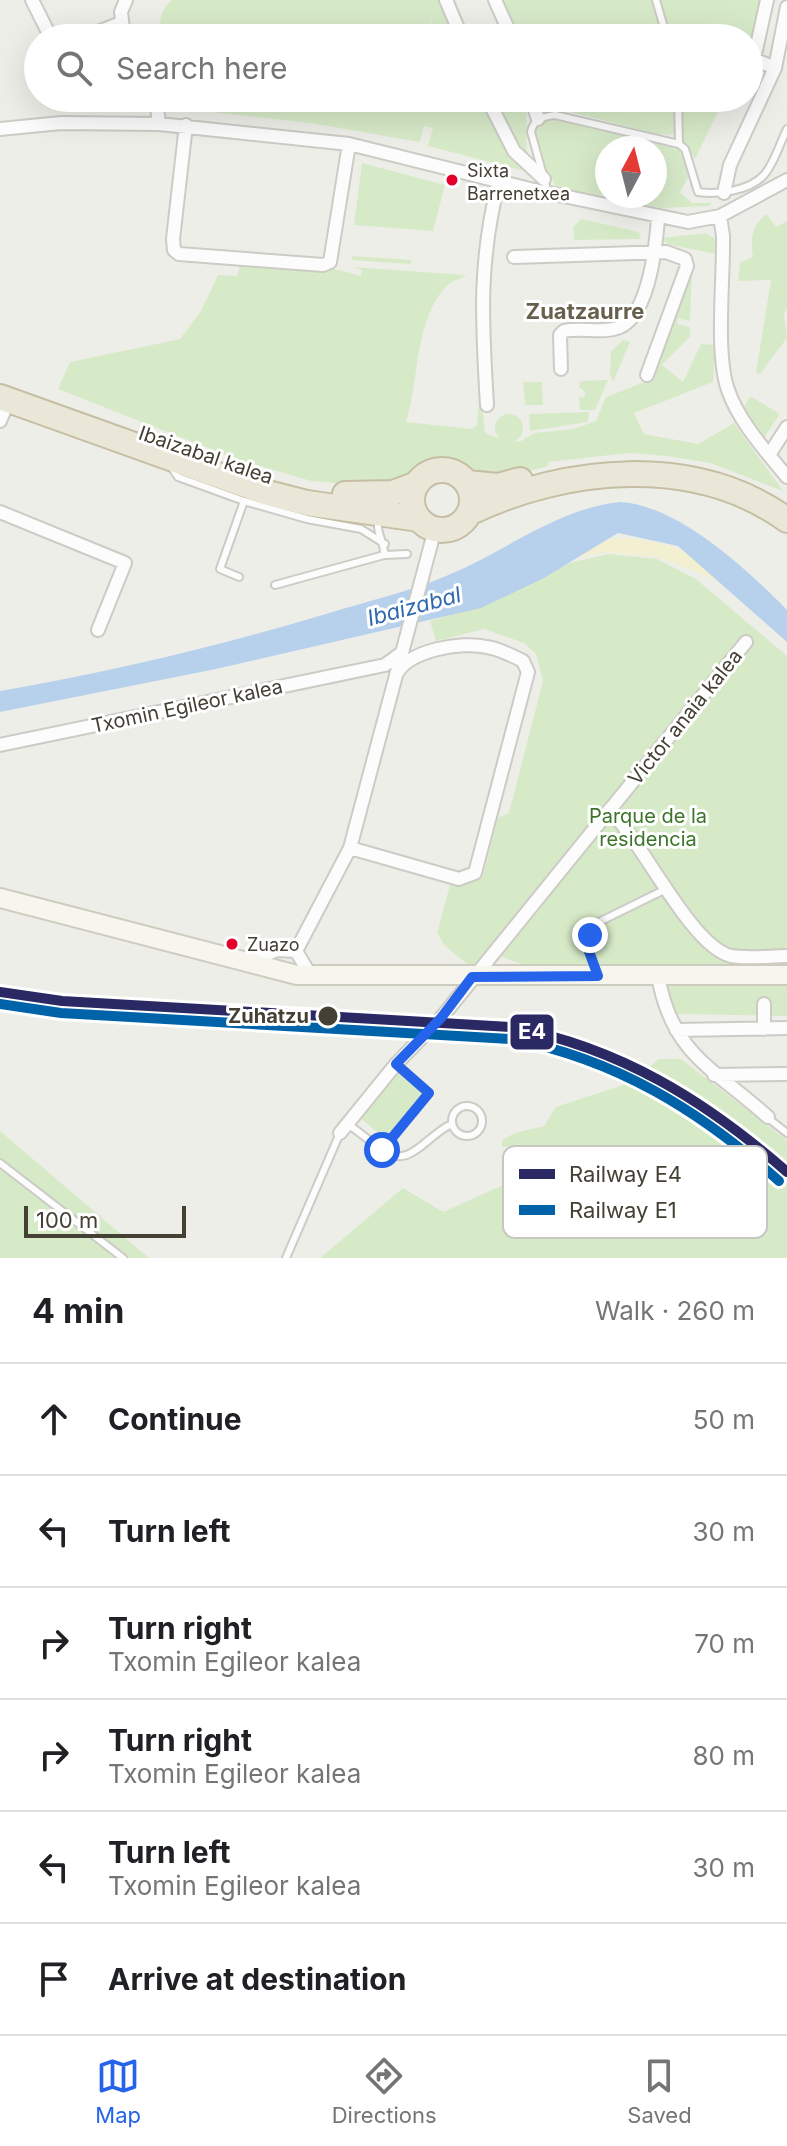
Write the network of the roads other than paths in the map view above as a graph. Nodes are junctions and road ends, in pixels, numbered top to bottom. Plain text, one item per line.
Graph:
1 (32, 0) edge
2 (126, 0) edge
3 (446, 0) edge
4 (495, 0) edge
5 (656, 0) edge
6 (767, 0) edge
7 (787, 7) edge
8 (121, 23) edge
9 (44, 24) edge
10 (456, 24) edge
11 (506, 24) edge
12 (663, 24) edge
13 (762, 24) edge
14 (763, 63) edge
15 (775, 68) junction
16 (763, 94) edge
17 (158, 112) edge
18 (494, 112) edge
19 (536, 112) edge
20 (678, 112) edge
21 (755, 112) edge
22 (538, 119) junction
23 (159, 124) junction
24 (186, 125) junction
25 (0, 129) edge
26 (787, 129) edge
27 (349, 144) junction
28 (679, 144) junction
29 (544, 179) junction
30 (787, 180) edge
31 (499, 181) junction
32 (548, 193) junction
33 (724, 193) junction
34 (720, 216) junction
35 (658, 221) junction
36 (654, 254) junction
37 (514, 257) dead end
38 (561, 369) dead end
39 (647, 375) dead end
40 (2, 400) edge
41 (487, 405) dead end
42 (787, 427) edge
43 (769, 455) junction
44 (164, 457) junction
45 (787, 477) edge
46 (467, 483) junction
47 (417, 484) junction
48 (244, 501) junction
49 (787, 505) edge
50 (0, 512) edge
51 (469, 513) junction
52 (409, 520) junction
53 (787, 520) edge
54 (361, 529) junction
55 (385, 544) junction
56 (407, 554) dead end
57 (384, 555) junction
58 (239, 577) dead end
59 (275, 585) dead end
60 (98, 630) dead end
61 (746, 642) dead end
62 (408, 654) junction
63 (374, 668) junction
64 (397, 672) junction
65 (0, 745) edge
66 (609, 810) junction
67 (350, 848) junction
68 (664, 890) junction
69 (0, 898) edge
70 (296, 951) junction
71 (787, 956) edge
72 (246, 963) junction
73 (787, 975) edge
74 (311, 976) junction
75 (598, 976) junction
76 (658, 976) junction
77 (472, 977) junction
78 (764, 1004) dead end
79 (787, 1028) edge
80 (764, 1029) junction
81 (676, 1030) junction
82 (396, 1064) junction
83 (787, 1074) edge
84 (714, 1075) junction
85 (768, 1117) joint
86 (452, 1124) junction
87 (344, 1128) junction
88 (787, 1133) edge
89 (382, 1150) junction
90 (0, 1163) edge
91 (123, 1258) edge
92 (286, 1258) edge

1 - 9 street
2 - 8 street
3 - 10 street
4 - 11 street
5 - 12 lane
6 - 13 street
7 - 15 street
14 - 15 street
15 - 16 street
17 - 23 street
18 - 29 street
19 - 22 street
20 - 28 lane
21 - 33 street
22 - 28 lane
22 - 29 lane
23 - 24 street
23 - 25 street
24 - 27 street
24 - 27 street
26 - 33 lane
27 - 31 street
28 - 33 lane
29 - 32 lane
30 - 34 street
31 - 32 street
31 - 41 street
32 - 35 street
34 - 35 street
34 - 43 street
35 - 36 street
36 - 37 street
36 - 38 street
36 - 39 street
40 - 44 highway, Ibaizabal kalea
40 - 47 highway, Ibaizabal kalea
42 - 43 street
43 - 45 street
44 - 48 lane
44 - 52 highway, Ibaizabal kalea
46 - 47 highway
46 - 49 highway
46 - 51 highway
47 - 52 highway
48 - 54 lane
48 - 58 lane
50 - 60 street
51 - 52 highway
51 - 53 highway
52 - 54 lane
52 - 55 lane
52 - 62 street
54 - 55 lane
55 - 57 lane
56 - 57 lane
57 - 59 lane
61 - 66 street, Victor anaia kalea
62 - 63 street
62 - 64 street
62 - 67 street
63 - 64 street
63 - 65 street, Txomin Egileor kalea
64 - 67 street
66 - 68 street
66 - 77 street, Victor anaia kalea
67 - 70 street
68 - 71 street
68 - 75 lane
69 - 72 street
70 - 72 street
70 - 74 street
72 - 74 street
73 - 76 street
74 - 77 street
75 - 76 street
75 - 77 street
76 - 81 street
77 - 82 street
78 - 80 street
79 - 80 street
80 - 81 street
81 - 84 street
82 - 87 street
82 - 89 lane
83 - 84 street
84 - 85 street
85 - 88 lane
86 - 86 lane
86 - 89 lane
87 - 89 lane
87 - 92 lane
90 - 91 lane

